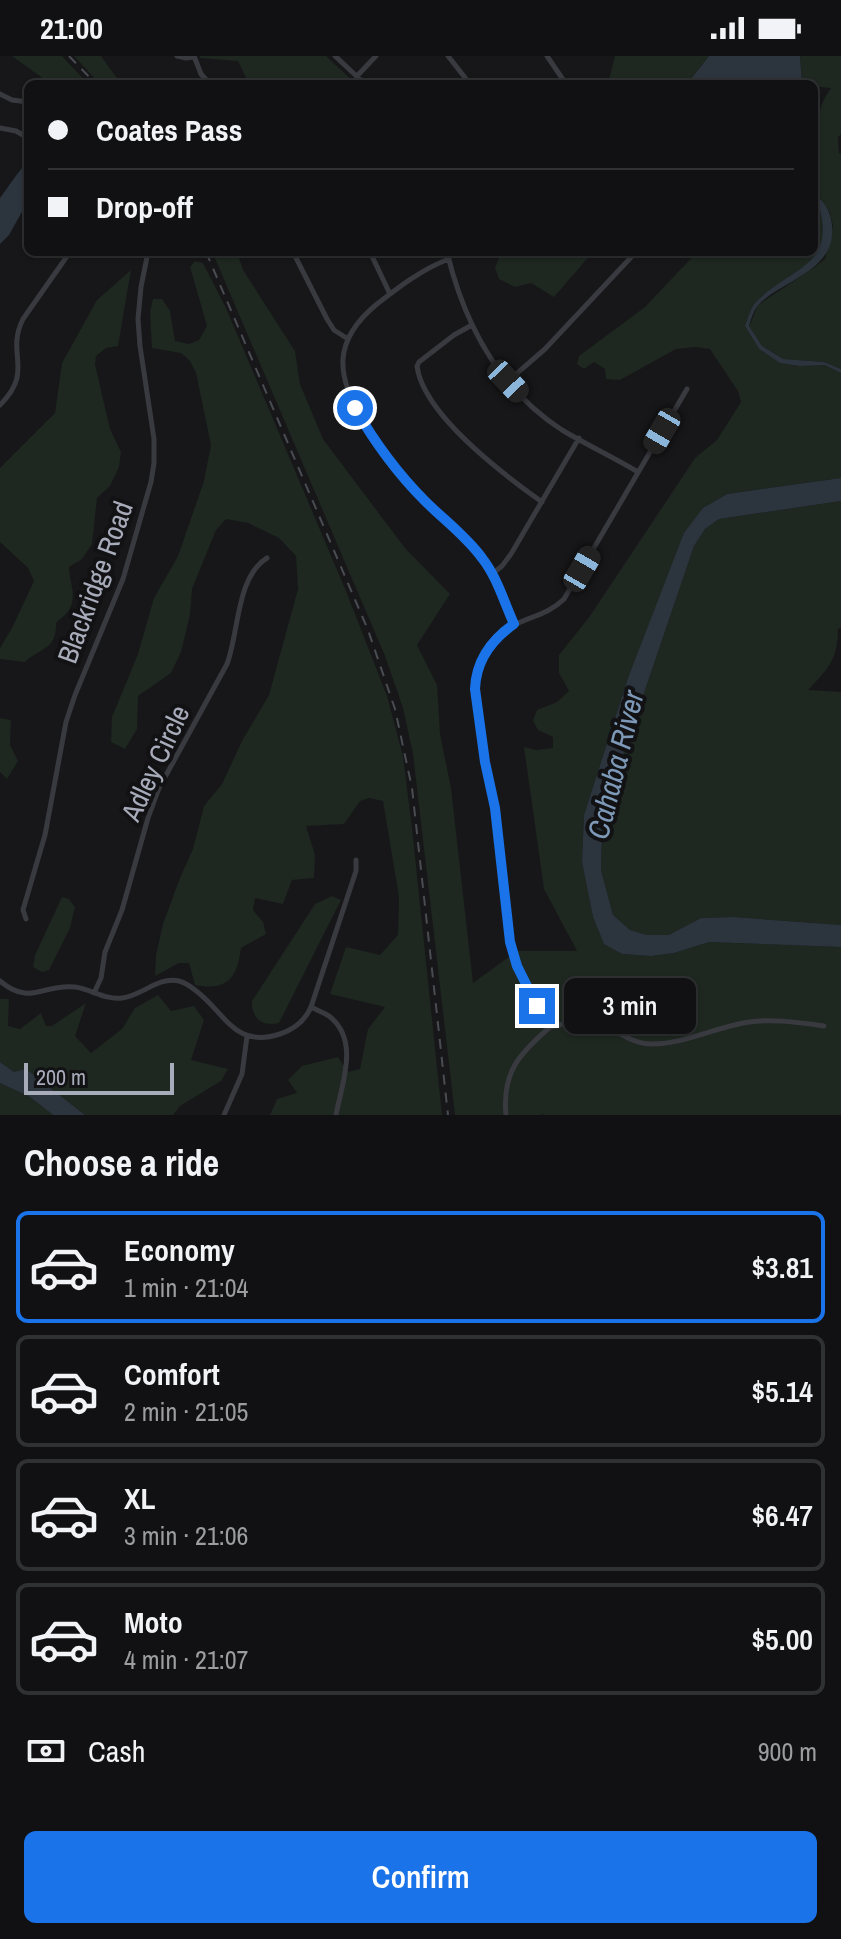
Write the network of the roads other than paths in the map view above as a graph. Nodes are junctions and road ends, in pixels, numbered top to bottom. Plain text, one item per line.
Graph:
1 (177, 56) edge
2 (335, 56) edge
3 (376, 56) edge
4 (448, 56) edge
5 (547, 56) edge
6 (194, 57) edge
7 (357, 76) junction
8 (206, 80) edge
9 (361, 80) edge
10 (467, 80) edge
11 (563, 80) edge
12 (0, 94) edge
13 (24, 102) edge
14 (0, 128) edge
15 (24, 136) edge
16 (67, 256) edge
17 (147, 256) edge
18 (295, 256) edge
19 (372, 256) edge
20 (448, 256) edge
21 (632, 256) edge
22 (390, 294) junction
23 (472, 325) junction
24 (348, 339) junction
25 (508, 381) junction
26 (687, 389) dead end
27 (0, 405) edge
28 (579, 438) junction
29 (638, 472) junction
30 (542, 502) junction
31 (267, 558) dead end
32 (492, 574) junction
33 (514, 624) junction
34 (356, 860) dead end
35 (26, 919) dead end
36 (0, 981) edge
37 (94, 993) junction
38 (311, 1007) junction
39 (824, 1026) dead end
40 (550, 1027) junction
41 (247, 1036) junction
42 (224, 1115) edge
43 (336, 1115) edge
44 (506, 1115) edge

1 - 6 street
2 - 7 street
3 - 7 street
4 - 10 street
5 - 11 street
6 - 8 street
7 - 9 street
12 - 13 street
14 - 15 street
16 - 27 street
17 - 35 street, Blackridge Road
18 - 24 street
19 - 22 street
20 - 22 street
20 - 23 street
21 - 25 street
22 - 24 street
23 - 25 street
23 - 30 street
24 - 32 street
25 - 28 street
26 - 29 street
28 - 29 street
28 - 30 street
29 - 33 street
30 - 32 street
31 - 37 street, Adley Circle
32 - 33 street
33 - 40 street
34 - 38 street
36 - 37 street
37 - 41 street
38 - 41 street
38 - 43 street
39 - 40 street
40 - 44 street
41 - 42 street

